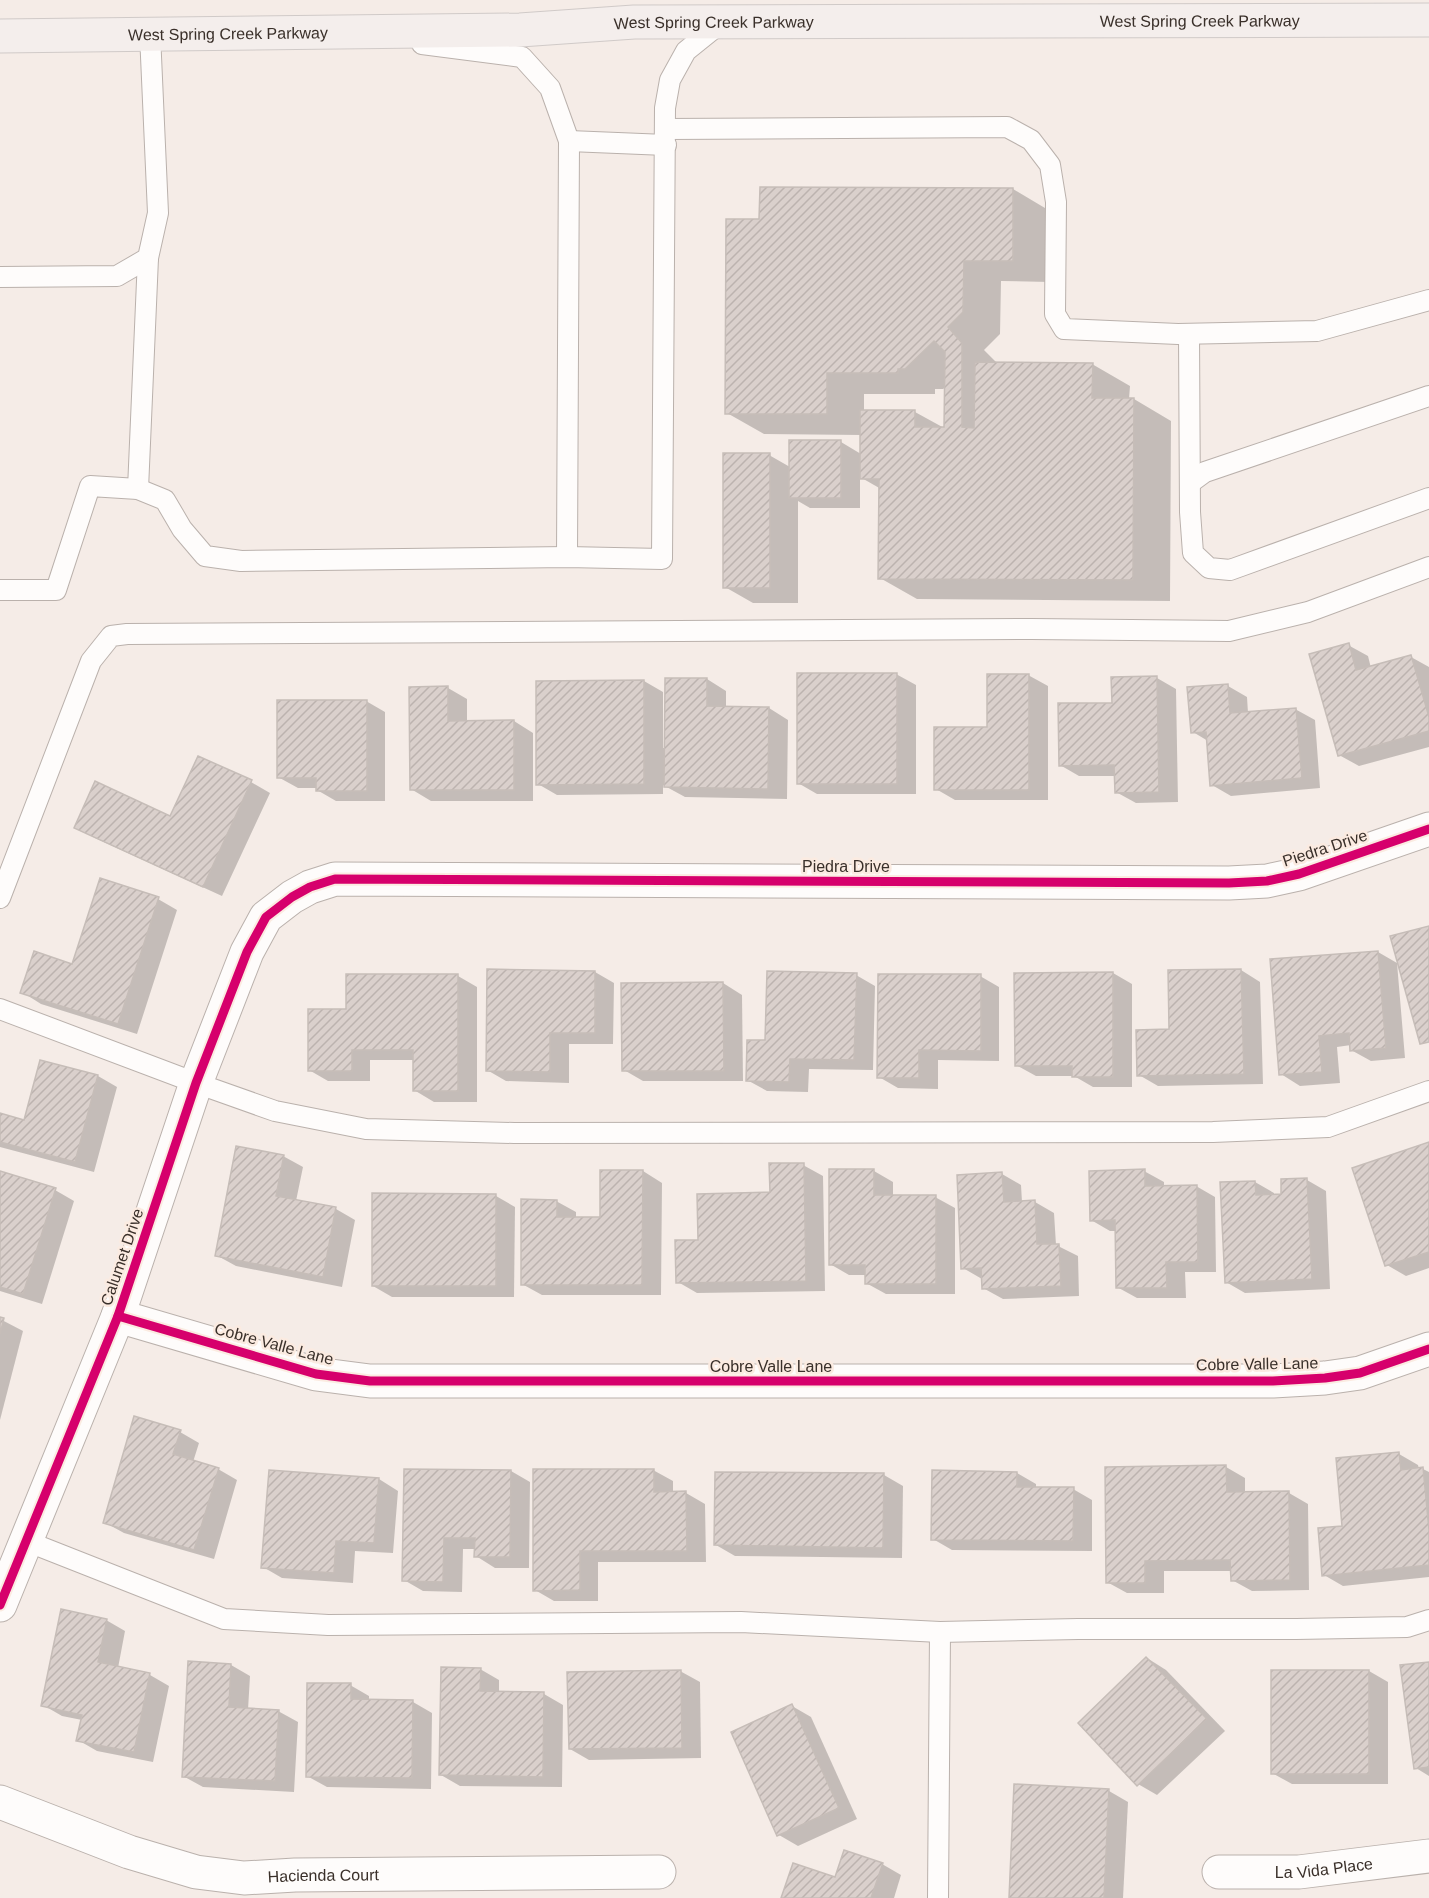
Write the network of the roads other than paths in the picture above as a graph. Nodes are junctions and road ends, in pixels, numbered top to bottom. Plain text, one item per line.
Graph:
1 (1429, 20) edge
2 (722, 22) junction
3 (333, 32) junction
4 (150, 34) junction
5 (0, 36) edge
6 (666, 137) junction
7 (569, 141) junction
8 (148, 258) junction
9 (0, 277) edge
10 (1429, 300) edge
11 (1189, 334) junction
12 (1429, 396) edge
13 (1190, 483) junction
14 (138, 489) junction
15 (1429, 498) edge
16 (567, 557) junction
17 (1429, 567) edge
18 (2, 594) edge
19 (1429, 829) edge
20 (0, 898) edge
21 (266, 917) joint
22 (0, 1009) edge
23 (196, 1083) junction
24 (1429, 1091) edge
25 (118, 1316) junction
26 (1429, 1349) edge
27 (26, 1541) junction
28 (0, 1605) edge
29 (1429, 1620) edge
30 (940, 1632) junction
31 (0, 1802) edge
32 (1429, 1856) edge
33 (659, 1872) dead end
34 (1219, 1872) dead end
35 (938, 1898) edge

1 - 2 main road, West Spring Creek Parkway
2 - 3 main road, West Spring Creek Parkway
2 - 6 lane
3 - 4 main road, West Spring Creek Parkway
3 - 7 lane
4 - 5 main road, West Spring Creek Parkway
4 - 8 lane
6 - 7 lane
6 - 11 lane
6 - 16 lane
7 - 16 lane
8 - 9 lane
8 - 14 lane
10 - 11 lane
11 - 13 lane
12 - 13 lane
13 - 15 lane
14 - 16 lane
14 - 18 lane
17 - 20 lane
19 - 21 street, Piedra Drive
21 - 23 street, Calumet Drive
22 - 23 lane
23 - 24 lane
23 - 25 street, Calumet Drive
25 - 26 street, Cobre Valle Lane
25 - 27 street, Calumet Drive
27 - 28 street, Calumet Drive
27 - 30 lane
29 - 30 lane
30 - 35 lane
31 - 33 street, Hacienda Court
32 - 34 street, La Vida Place

